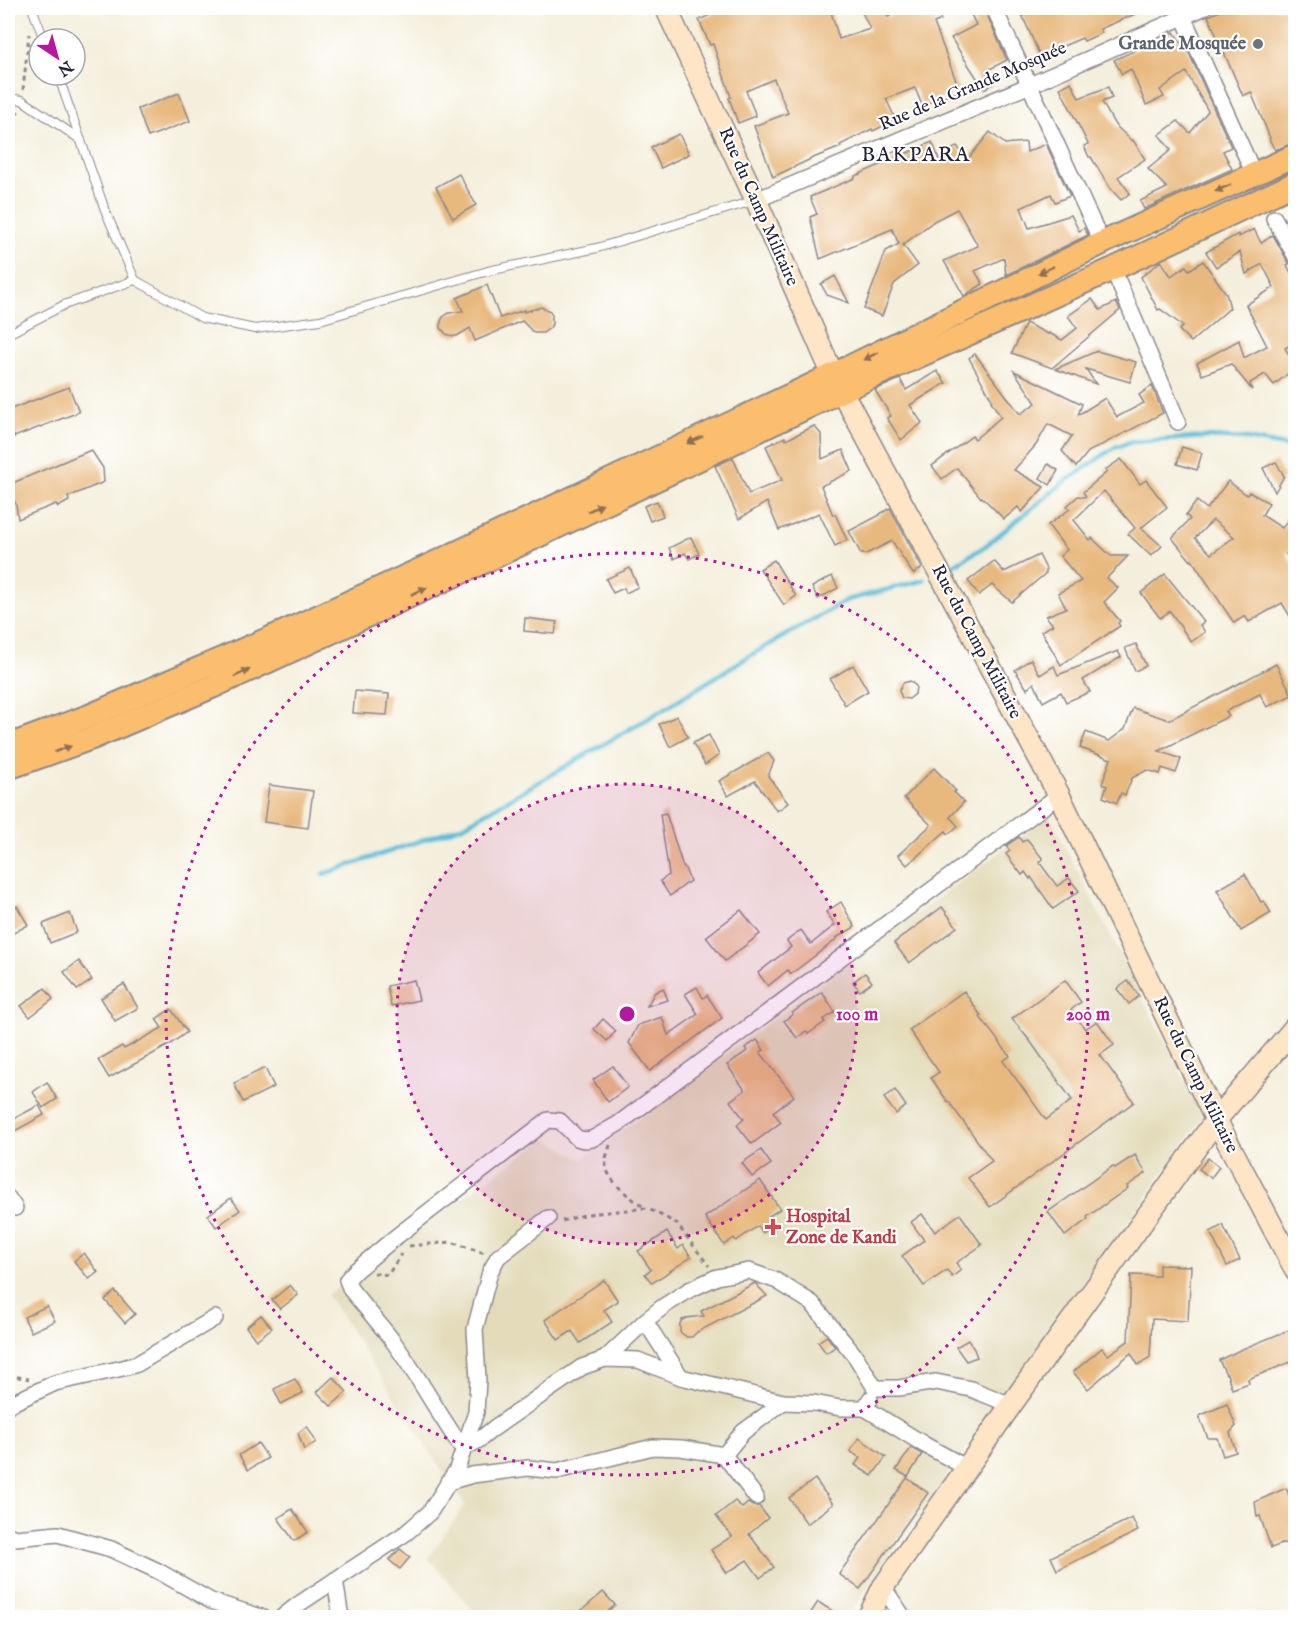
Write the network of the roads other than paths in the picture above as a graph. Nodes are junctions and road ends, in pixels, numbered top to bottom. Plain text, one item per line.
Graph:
1 (666, 8) edge
2 (994, 8) edge
3 (1203, 8) edge
4 (32, 9) edge
5 (1181, 12) edge
6 (39, 27) edge
7 (1029, 85) junction
8 (62, 87) edge
9 (8, 98) edge
10 (81, 140) junction
11 (1296, 155) edge
12 (1254, 174) junction
13 (1296, 183) edge
14 (756, 200) junction
15 (1274, 218) dead end
16 (1102, 243) junction
17 (1296, 257) edge
18 (1113, 269) junction
19 (135, 280) junction
20 (8, 334) edge
21 (837, 383) junction
22 (1178, 422) dead end
23 (8, 746) edge
24 (8, 768) edge
25 (1059, 795) junction
26 (1296, 1026) edge
27 (1216, 1120) junction
28 (548, 1218) dead end
29 (1296, 1271) edge
30 (215, 1318) dead end
31 (645, 1321) junction
32 (605, 1359) junction
33 (681, 1377) junction
34 (875, 1388) junction
35 (783, 1402) junction
36 (8, 1405) edge
37 (1011, 1405) junction
38 (865, 1408) junction
39 (463, 1449) junction
40 (724, 1455) junction
41 (967, 1468) junction
42 (448, 1482) junction
43 (756, 1497) dead end
44 (10, 1539) edge
45 (335, 1580) junction
46 (883, 1587) junction
47 (264, 1617) edge
48 (281, 1617) edge
49 (340, 1617) edge
50 (868, 1617) edge
51 (904, 1617) edge

1 - 14 street, Rue du Camp Militaire
2 - 7 street
3 - 5 street, Rue de la Grande Mosquée
4 - 6 lane
5 - 7 street, Rue de la Grande Mosquée
5 - 12 street
7 - 14 street, Rue de la Grande Mosquée
7 - 16 street
8 - 10 lane
9 - 10 lane
10 - 19 lane
11 - 12 main road
12 -> 16 main road
13 - 18 main road
14 - 19 lane
14 - 21 street, Rue du Camp Militaire
15 - 17 street
16 -> 21 main road
18 - 21 main road
18 - 22 street
19 - 20 lane
21 -> 23 main road
24 -> 21 main road
21 - 25 street, Rue du Camp Militaire
25 - 27 street, Rue du Camp Militaire
25 - 39 street
26 - 27 street
27 - 29 street, Rue du Camp Militaire
27 - 37 street
28 - 39 street
30 - 36 street
31 - 32 street
31 - 33 street
31 - 34 street
32 - 33 street
32 - 39 street
33 - 35 street
34 - 37 street
34 - 38 street
35 - 38 street
35 - 40 street
37 - 41 street
38 - 41 street
39 - 42 street
40 - 42 street
40 - 43 street
41 - 46 street
42 - 45 street
44 - 47 street
45 - 48 street
45 - 49 street
46 - 50 street
46 - 51 street

